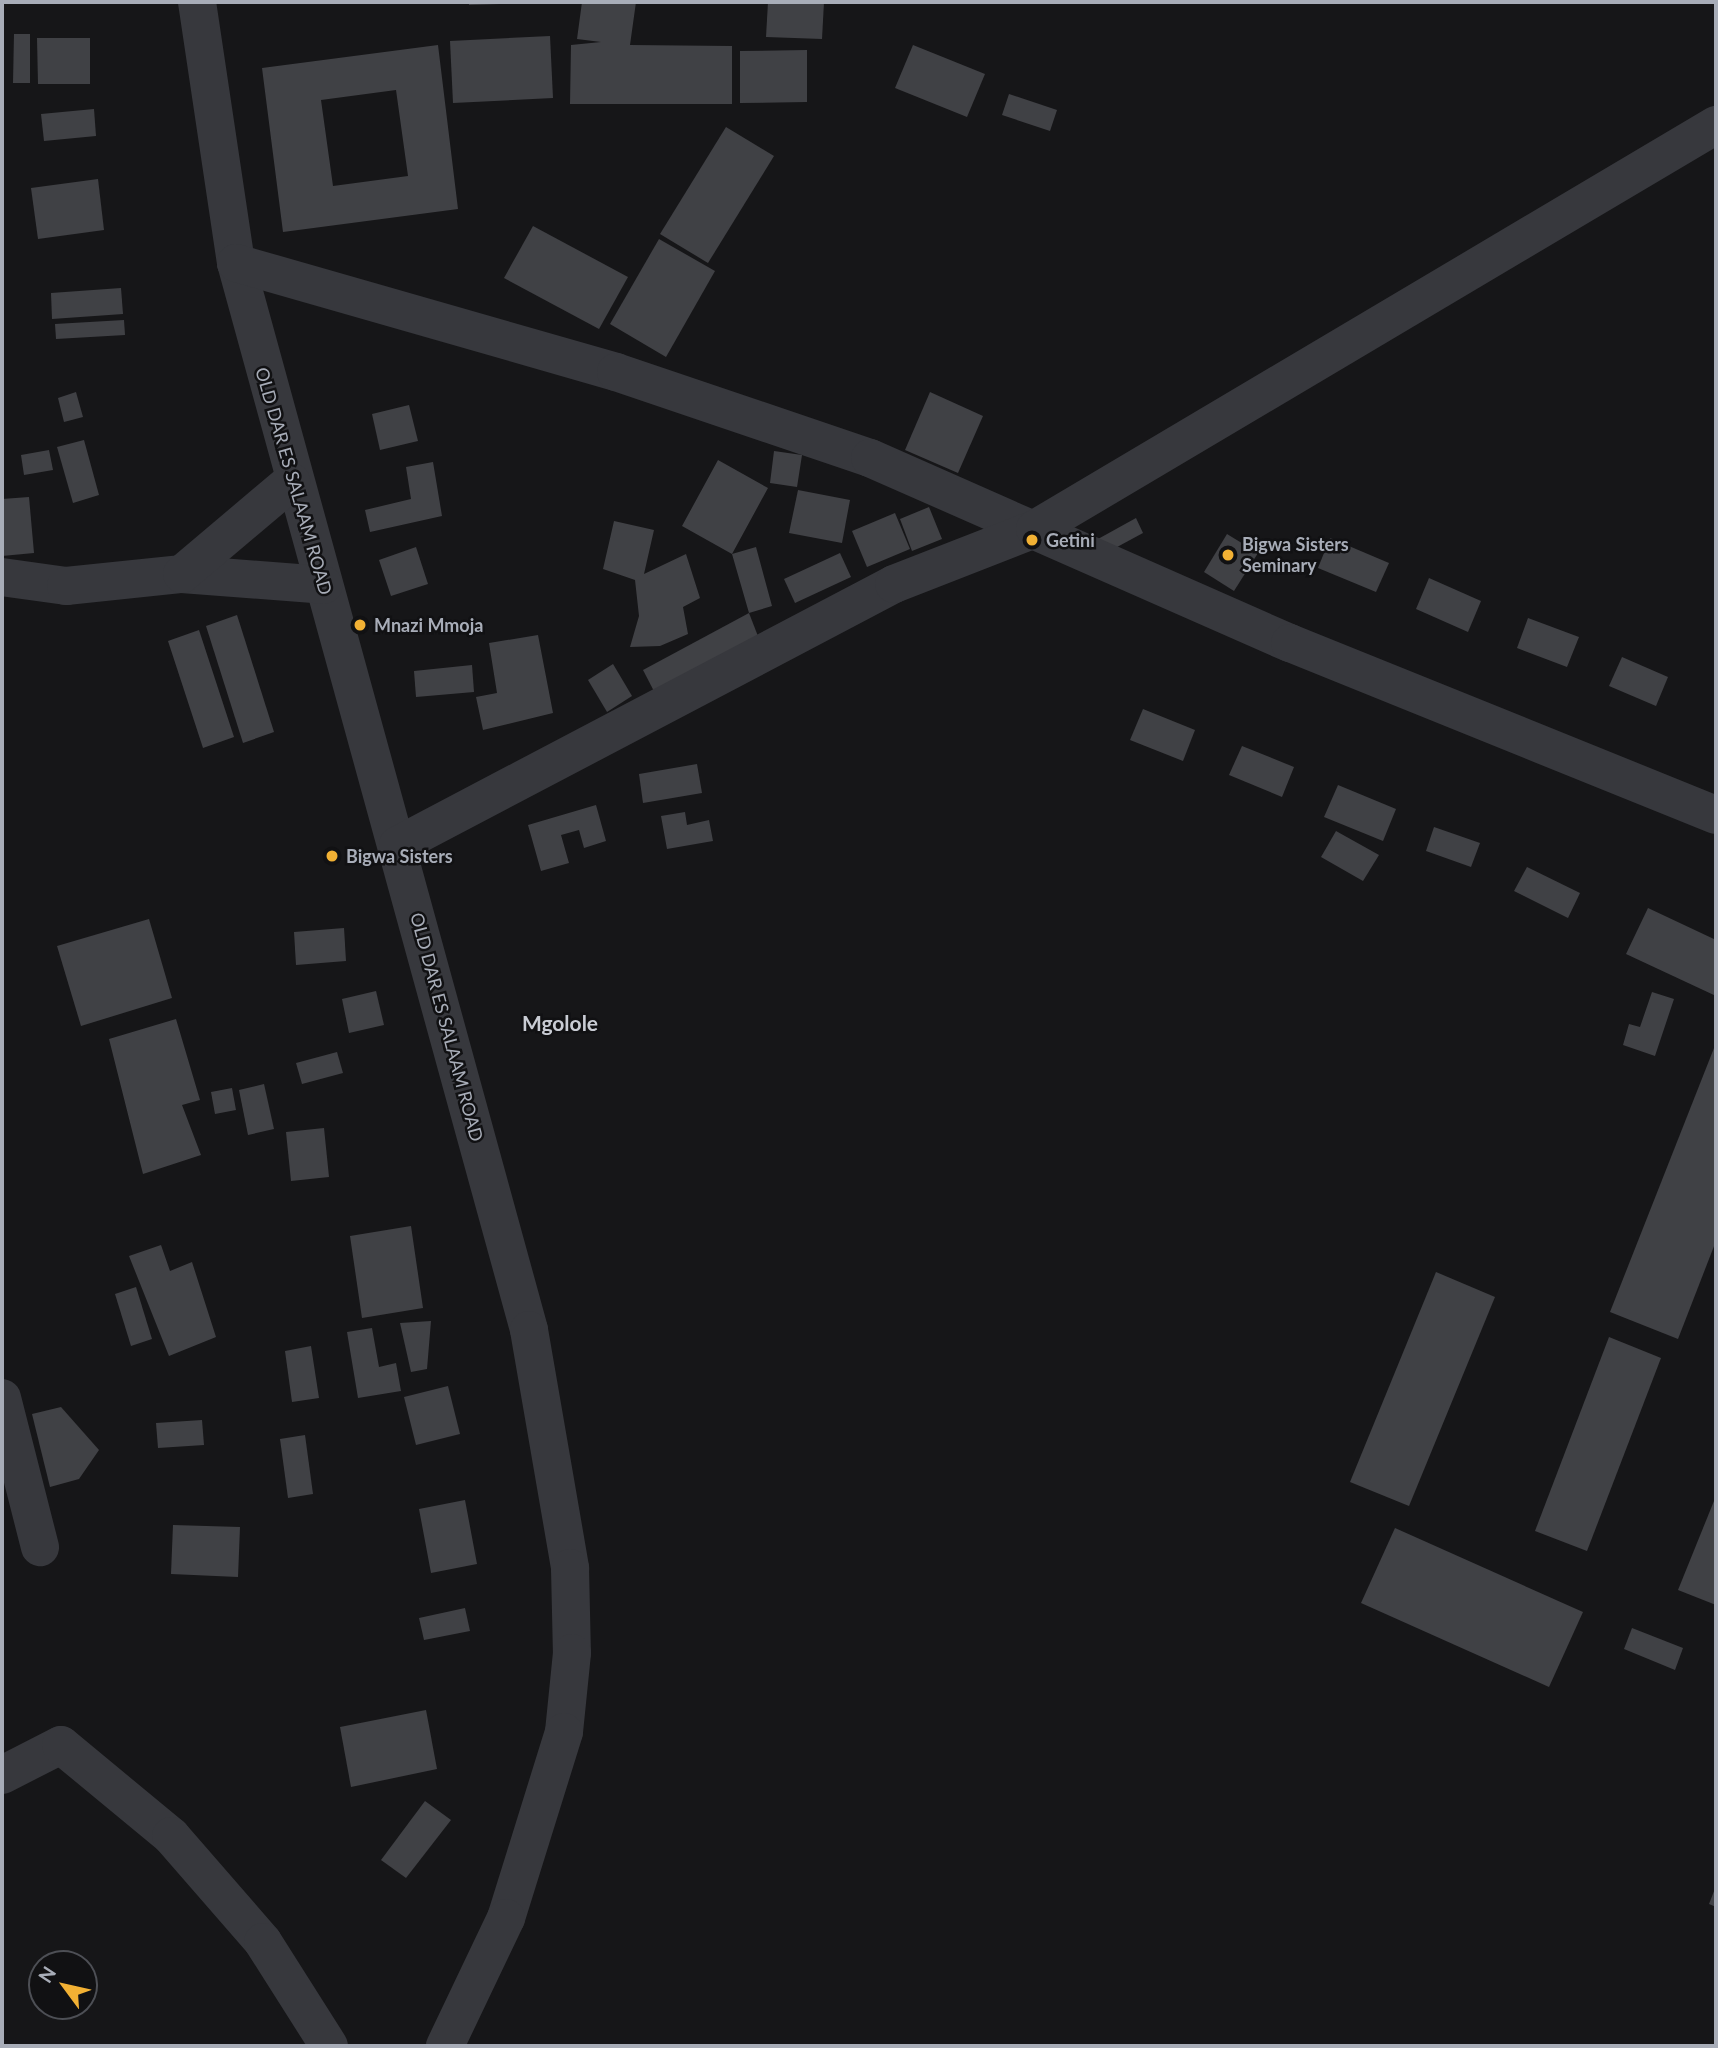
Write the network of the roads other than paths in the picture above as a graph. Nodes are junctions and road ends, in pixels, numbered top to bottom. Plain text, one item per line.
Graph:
1 (197, 2) edge
2 (1716, 125) edge
3 (236, 263) junction
4 (292, 482) junction
5 (1035, 529) junction
6 (181, 574) junction
7 (2, 577) edge
8 (324, 585) junction
9 (1716, 815) edge
10 (398, 845) junction
11 (2, 1398) edge
12 (40, 1547) dead end
13 (2, 1775) edge
14 (329, 2046) edge
15 (445, 2046) edge

1 - 3 street, OLD DAR ES SALAAM ROAD
2 - 5 street
3 - 4 street, OLD DAR ES SALAAM ROAD
3 - 5 street
4 - 6 street
4 - 8 street, OLD DAR ES SALAAM ROAD
5 - 9 street
5 - 10 street
6 - 7 street
6 - 8 street
8 - 10 street, OLD DAR ES SALAAM ROAD
10 - 15 street, OLD DAR ES SALAAM ROAD
11 - 12 street
13 - 14 street

